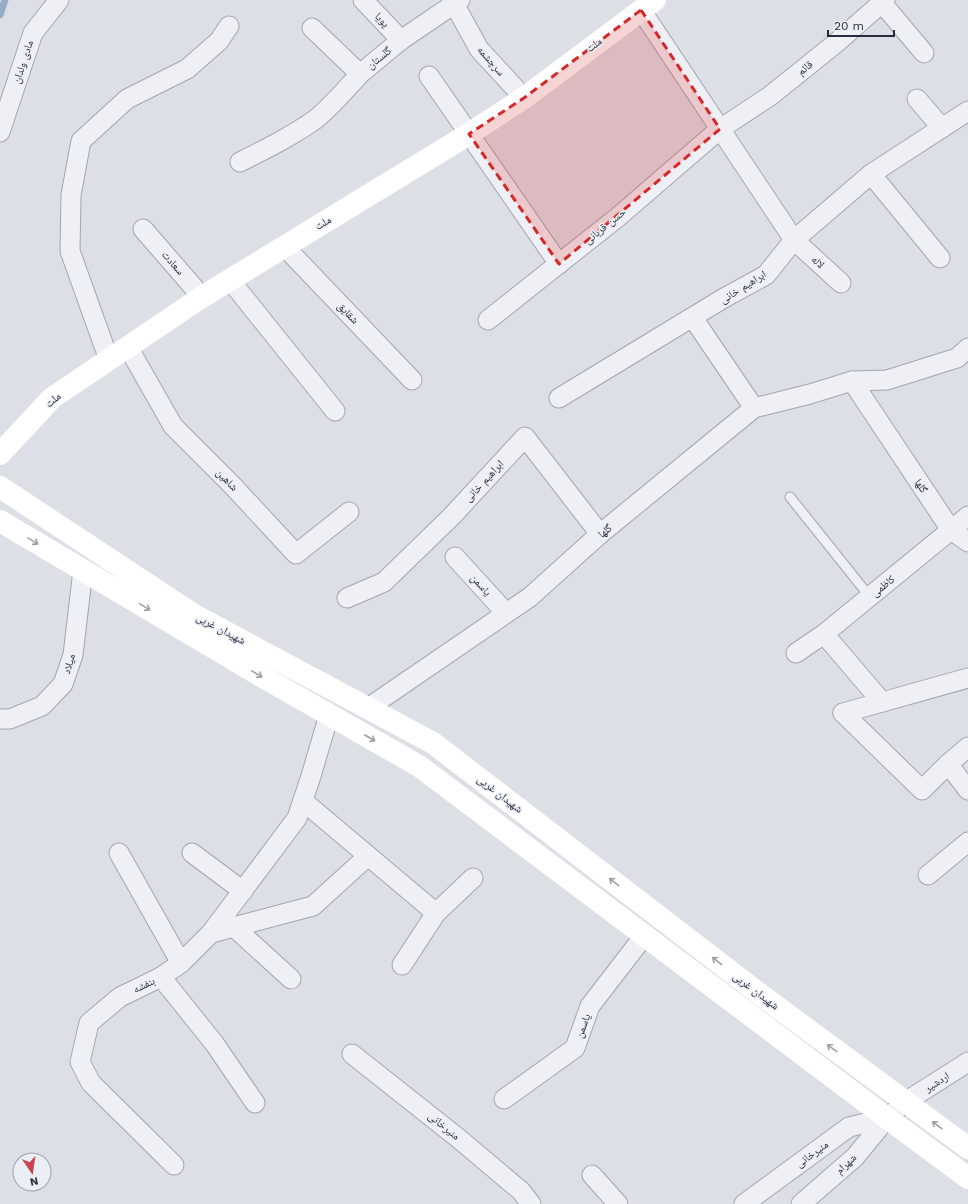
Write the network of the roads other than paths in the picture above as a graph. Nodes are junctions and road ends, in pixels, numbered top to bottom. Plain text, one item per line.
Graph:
1 (59, 0) edge
2 (363, 0) edge
3 (455, 1) edge
4 (884, 2) edge
5 (648, 5) edge
6 (229, 26) dead end
7 (312, 28) dead end
8 (401, 40) junction
9 (924, 53) dead end
10 (360, 74) junction
11 (429, 76) dead end
12 (524, 98) junction
13 (917, 99) dead end
14 (968, 111) edge
15 (942, 128) junction
16 (720, 129) junction
17 (0, 132) edge
18 (469, 134) junction
19 (240, 162) dead end
20 (871, 174) junction
21 (143, 229) dead end
22 (794, 240) junction
23 (284, 246) junction
24 (940, 258) dead end
25 (559, 264) junction
26 (230, 280) junction
27 (841, 283) dead end
28 (202, 297) junction
29 (693, 318) junction
30 (488, 320) dead end
31 (128, 347) junction
32 (968, 348) edge
33 (109, 360) junction
34 (412, 380) dead end
35 (852, 381) junction
36 (559, 398) dead end
37 (754, 408) junction
38 (335, 411) dead end
39 (0, 454) edge
40 (0, 487) edge
41 (790, 497) dead end
42 (349, 512) dead end
43 (968, 516) edge
44 (0, 521) edge
45 (951, 530) junction
46 (600, 534) junction
47 (968, 542) edge
48 (455, 557) dead end
49 (83, 570) junction
50 (870, 597) junction
51 (347, 598) dead end
52 (506, 613) junction
53 (824, 634) junction
54 (796, 653) dead end
55 (968, 678) edge
56 (882, 702) junction
57 (368, 708) junction
58 (329, 715) junction
59 (0, 719) edge
60 (968, 747) edge
61 (948, 764) junction
62 (968, 790) edge
63 (303, 801) junction
64 (968, 842) edge
65 (119, 853) dead end
66 (192, 854) dead end
67 (368, 856) junction
68 (928, 875) dead end
69 (473, 878) dead end
70 (243, 891) junction
71 (436, 913) junction
72 (234, 927) junction
73 (211, 933) junction
74 (644, 936) junction
75 (181, 963) junction
76 (402, 965) dead end
77 (161, 977) junction
78 (291, 979) dead end
79 (352, 1054) dead end
80 (968, 1062) edge
81 (504, 1099) dead end
82 (905, 1102) junction
83 (255, 1103) dead end
84 (887, 1118) junction
85 (968, 1148) edge
86 (174, 1165) dead end
87 (592, 1175) dead end
88 (968, 1178) edge
89 (530, 1204) edge
90 (618, 1204) edge
91 (744, 1204) edge
92 (801, 1204) edge

1 - 17 street, مادی ولدان
2 - 8 street, پویا
3 - 8 street, گلستان
3 - 12 street, سرچشمه
4 - 9 street
4 - 16 street, قائم
5 - 12 main road, ملت
5 - 16 street
6 - 33 street
7 - 10 street, گلستان
8 - 10 street, گلستان
10 - 19 street
11 - 18 street
12 - 18 main road, ملت
13 - 15 street
14 - 15 street, ابراهیم خانی
15 - 20 street, ابراهیم خانی
16 - 22 street
16 - 25 street, حسن قربانی
18 - 23 main road, ملت
18 - 25 street
20 - 22 street, ابراهیم خانی
20 - 24 street
21 - 28 street, سعادت
22 - 27 street, لاله
22 - 29 street, ابراهیم خانی
23 - 26 main road, ملت
23 - 34 street, شقایق
25 - 30 street, حسن قربانی
26 - 28 main road, ملت
26 - 38 street
28 - 31 main road, ملت
29 - 36 street, ابراهیم خانی
29 - 37 street
31 - 33 main road, ملت
31 - 42 street, شاهین
32 - 35 street, گلها
33 - 39 main road, ملت
35 - 37 street, گلها
35 - 45 street, گلها
37 - 46 street, گلها
40 - 57 main road, شهیدان غربی
41 - 50 lane
43 - 45 street, کاظمی
44 -> 49 main road, شهیدان غربی
45 - 47 street
45 - 50 street, کاظمی
46 - 51 street, ابراهیم خانی
46 - 52 street, گلها
48 - 52 street, یاسمن
49 -> 58 main road, شهیدان غربی
49 - 59 street, میلاد
50 - 53 street, کاظمی
52 - 57 street, گلها
53 - 54 street, کاظمی
53 - 56 street
55 - 56 street
56 - 61 street
82 -> 57 main road, شهیدان غربی
58 - 63 street, بنفشه
58 -> 74 main road, شهیدان غربی
60 - 61 street
61 - 62 street
63 - 67 street
63 - 70 street, بنفشه
64 - 68 street
65 - 75 street
66 - 70 street
67 - 71 street
67 - 72 street
69 - 71 street
70 - 73 street, بنفشه
71 - 76 street
72 - 73 street
72 - 78 street
73 - 75 street, بنفشه
74 - 81 street, یاسمن
74 - 84 main road, شهیدان غربی
75 - 77 street, بنفشه
77 - 83 street
77 - 86 street, بنفشه
79 - 89 street, منیرخانی
80 - 82 street, اردشیر
82 - 84 street, اردشیر
85 -> 82 main road, شهیدان غربی
84 - 88 main road, شهیدان غربی
84 - 91 street, منیرخانی
84 - 92 street, شهرام
87 - 90 street

